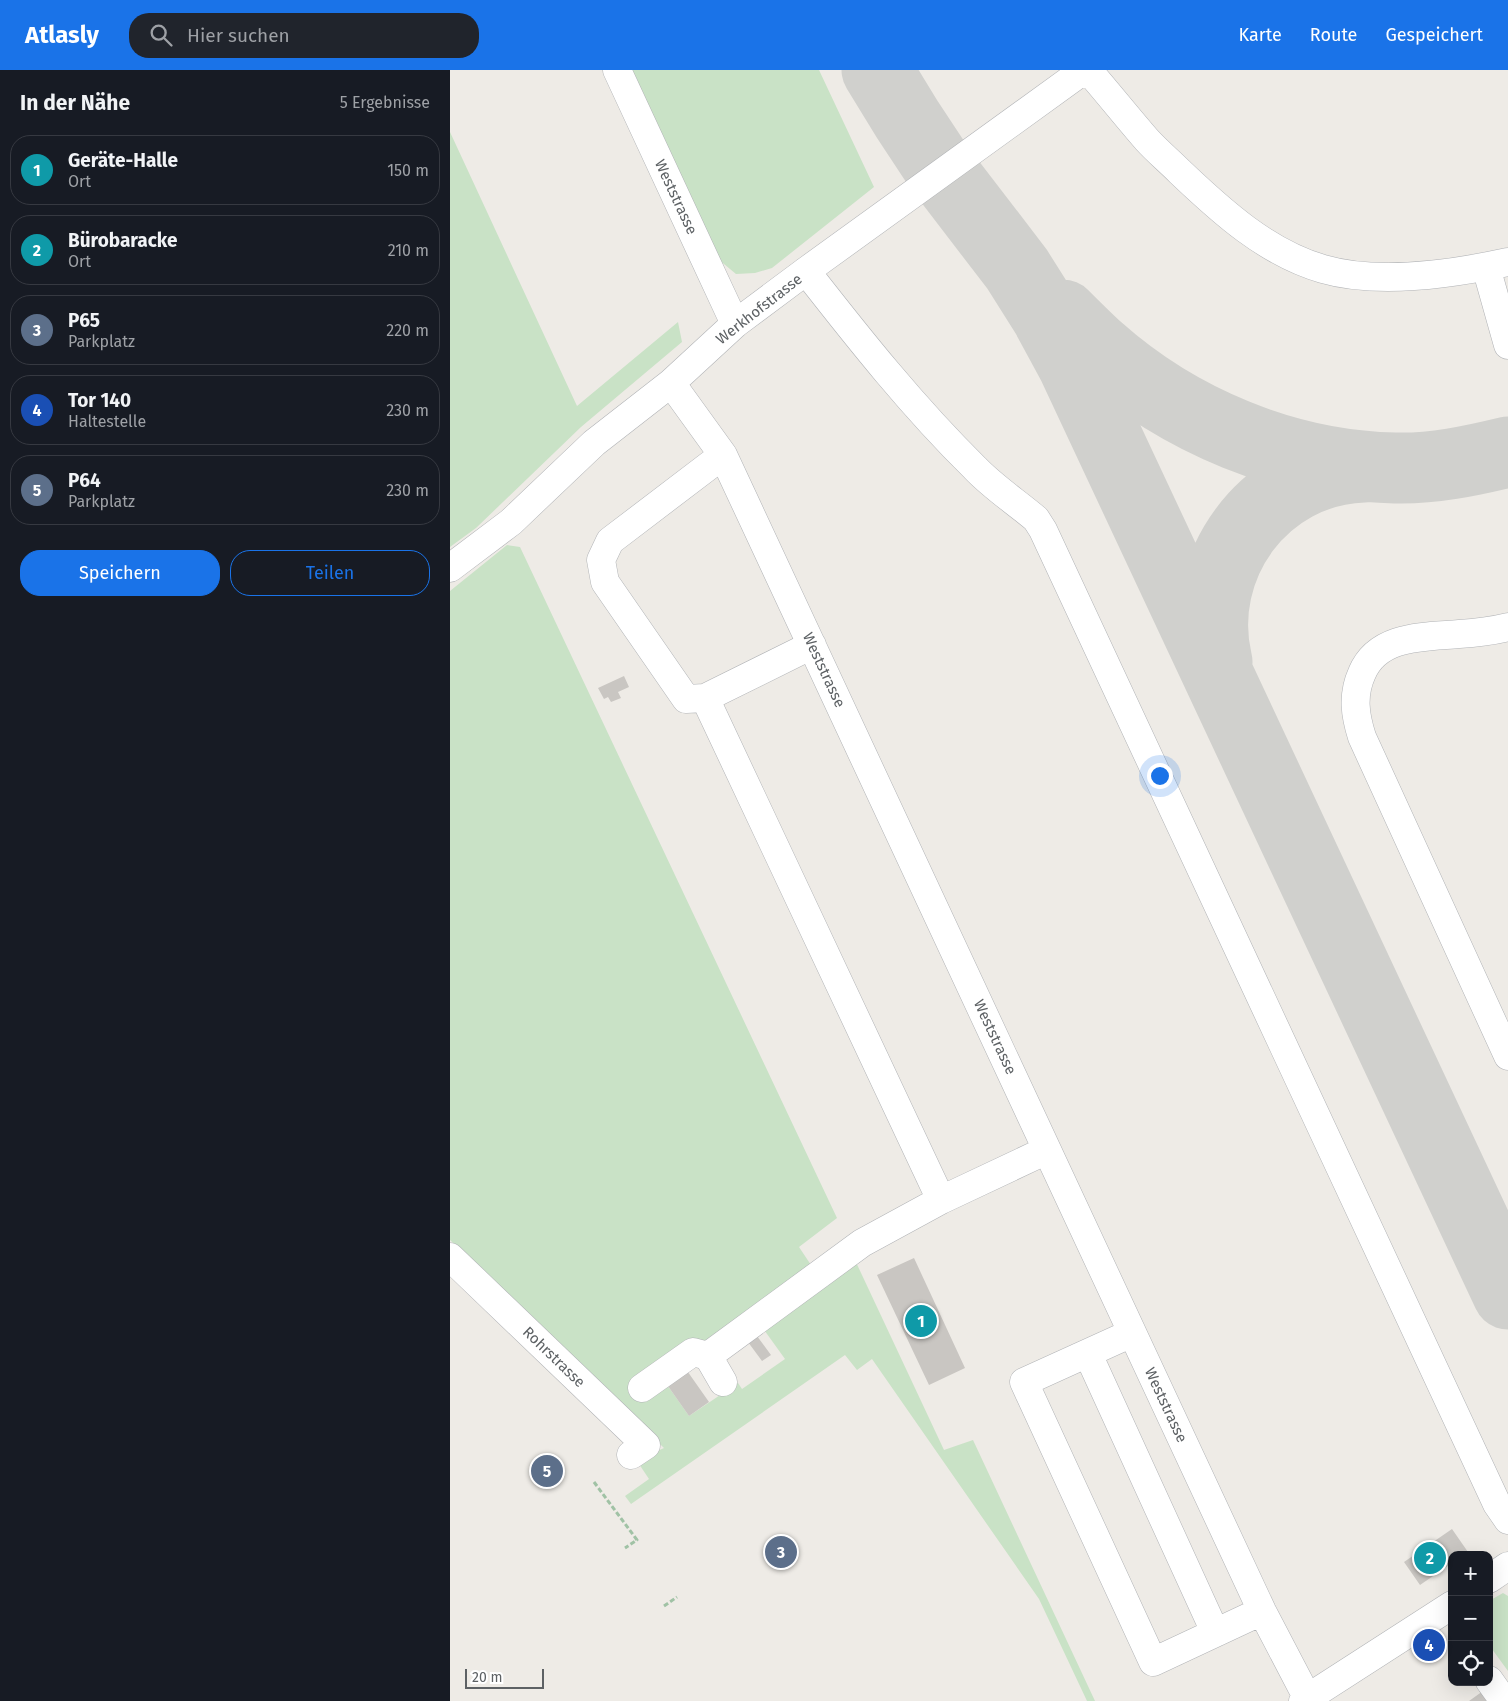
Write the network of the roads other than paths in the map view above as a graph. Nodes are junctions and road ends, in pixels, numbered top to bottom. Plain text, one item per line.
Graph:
1 (617, 70) edge
2 (1084, 70) edge
3 (1088, 70) edge
4 (1497, 264) edge
5 (806, 272) junction
6 (735, 324) junction
7 (1508, 345) edge
8 (671, 384) junction
9 (723, 455) junction
10 (450, 568) edge
11 (1508, 627) edge
12 (812, 645) junction
13 (705, 698) junction
14 (1508, 1056) edge
15 (1047, 1150) junction
16 (941, 1200) junction
17 (450, 1257) edge
18 (1132, 1333) junction
19 (1088, 1354) junction
20 (708, 1356) junction
21 (723, 1382) dead end
22 (642, 1388) dead end
23 (630, 1455) dead end
24 (1508, 1520) edge
25 (1262, 1611) junction
26 (1448, 1615) edge
27 (1215, 1632) junction
28 (1493, 1686) edge
29 (1306, 1700) edge
30 (1504, 1701) edge

1 - 6 lane, Weststrasse
2 - 5 lane, Werkhofstrasse
3 - 4 lane
4 - 7 lane
5 - 6 lane, Werkhofstrasse
5 - 24 lane
6 - 8 lane, Werkhofstrasse
8 - 9 lane, Weststrasse
8 - 10 lane, Werkhofstrasse
9 - 12 lane, Weststrasse
9 - 13 lane
11 - 14 lane
12 - 13 lane
12 - 15 lane, Weststrasse
13 - 16 lane
15 - 16 lane
15 - 18 lane, Weststrasse
16 - 20 lane
17 - 23 lane, Rohrstrasse
18 - 19 lane
18 - 25 lane, Weststrasse
19 - 27 lane
19 - 27 lane
20 - 21 lane
20 - 22 lane
25 - 27 lane
25 - 29 lane, Weststrasse
26 - 29 lane
28 - 30 lane

